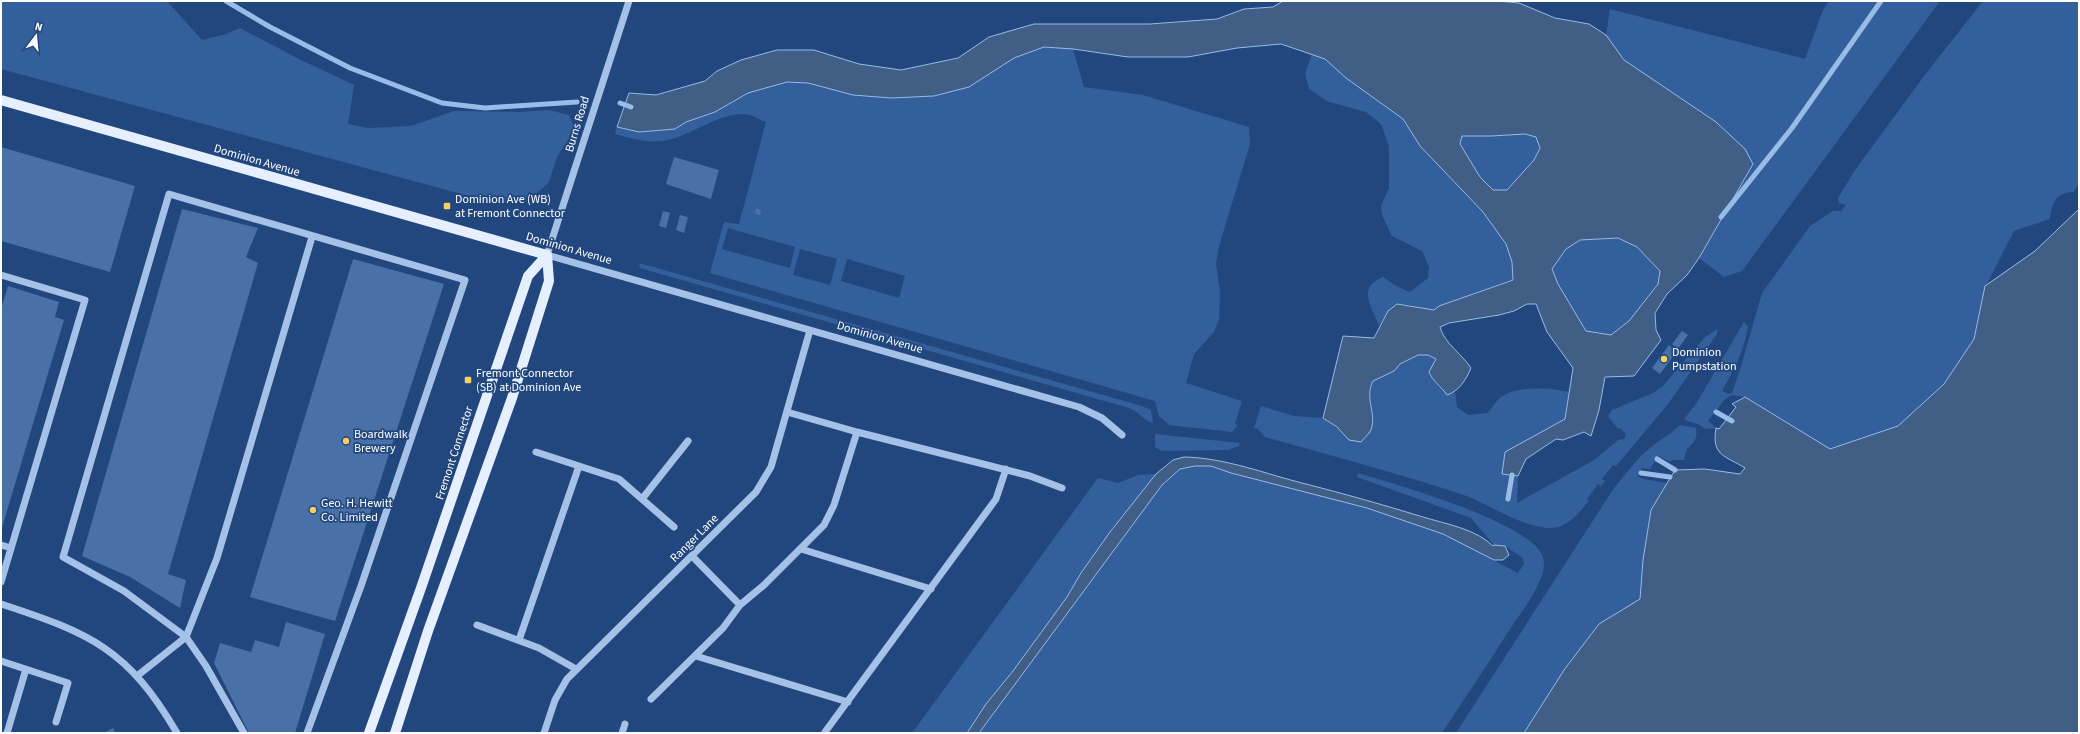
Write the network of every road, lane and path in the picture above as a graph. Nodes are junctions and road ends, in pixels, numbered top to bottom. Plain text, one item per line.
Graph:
1 (628, 1) edge
2 (1, 100) edge
3 (312, 237) junction
4 (547, 255) junction
5 (1, 275) edge
6 (810, 330) junction
7 (787, 412) junction
8 (857, 432) junction
9 (1122, 435) dead end
10 (688, 441) dead end
11 (536, 452) dead end
12 (579, 466) junction
13 (1006, 469) junction
14 (1062, 488) dead end
15 (642, 498) junction
16 (674, 526) dead end
17 (1, 545) edge
18 (11, 548) junction
19 (801, 549) junction
20 (692, 556) junction
21 (1, 582) edge
22 (931, 589) junction
23 (1, 604) edge
24 (740, 605) junction
25 (477, 625) dead end
26 (186, 637) junction
27 (519, 640) junction
28 (696, 656) junction
29 (1, 661) edge
30 (26, 669) junction
31 (576, 669) junction
32 (137, 676) junction
33 (651, 699) dead end
34 (848, 702) junction
35 (56, 722) dead end
36 (625, 724) dead end
37 (825, 732) dead end
38 (7, 733) edge
39 (177, 733) edge
40 (244, 733) edge
41 (307, 733) edge
42 (369, 733) edge
43 (395, 733) edge
44 (544, 733) edge
45 (622, 733) edge

1 - 4 street, Burns Road
2 - 4 main road, Dominion Avenue
3 - 26 street
3 - 26 street
3 - 41 street
4 - 6 street, Dominion Avenue
4 - 42 main road, Fremont Connector
4 - 43 main road
5 - 18 street
6 - 7 street, Ranger Lane
6 - 9 street, Dominion Avenue
7 - 8 street
7 - 20 street, Ranger Lane
8 - 13 street
8 - 19 street
10 - 15 street
11 - 12 street
12 - 15 street
12 - 27 street
13 - 14 street
13 - 22 street
15 - 16 street
17 - 18 street
18 - 21 street
19 - 22 street
19 - 24 street
20 - 24 street
20 - 31 street, Ranger Lane
22 - 34 street
23 - 32 street
24 - 28 street
25 - 27 street
26 - 32 street
26 - 40 street
27 - 31 street
28 - 33 street
28 - 34 street
29 - 30 street
30 - 35 street
30 - 38 street
31 - 44 street, Ranger Lane
32 - 39 street
34 - 37 street
36 - 45 street

